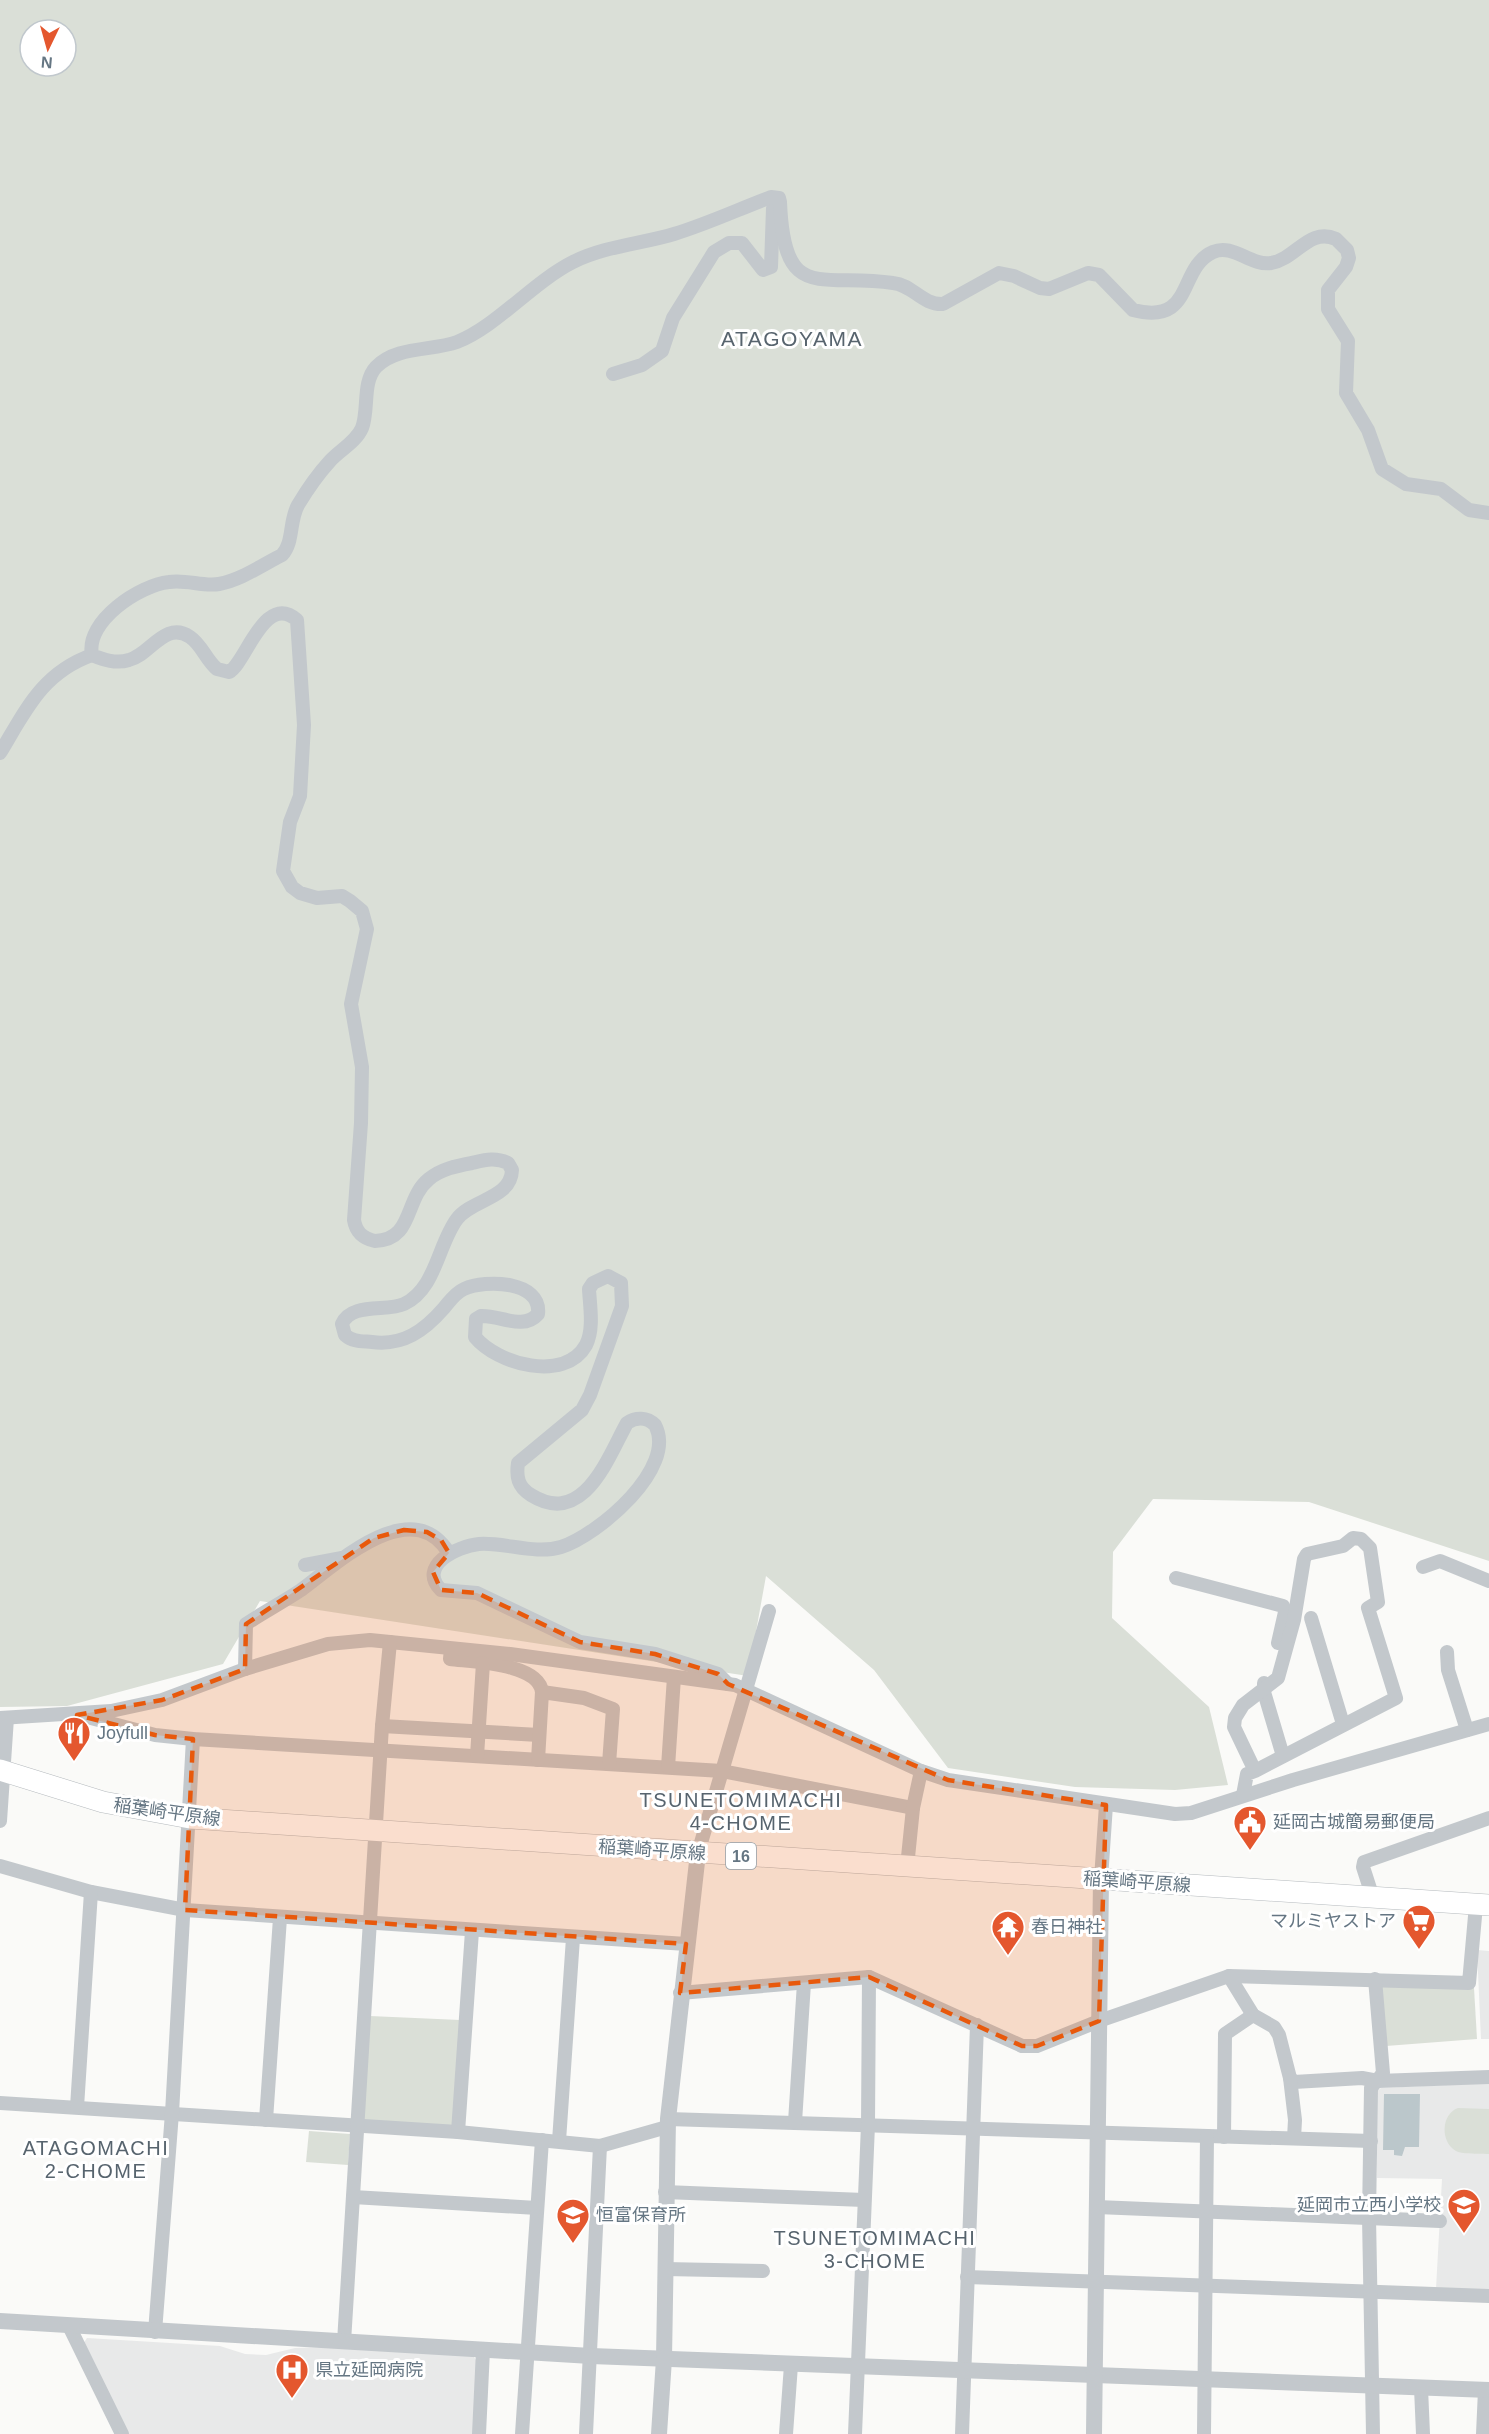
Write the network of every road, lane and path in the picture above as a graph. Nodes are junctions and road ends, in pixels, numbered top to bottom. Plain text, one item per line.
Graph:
1 (774, 197) junction
2 (613, 374) dead end
3 (1489, 513) edge
4 (92, 655) junction
5 (0, 753) edge
6 (449, 1553) junction
7 (347, 1557) junction
8 (304, 1565) dead end
9 (1423, 1567) dead end
10 (1176, 1578) dead end
11 (1489, 1581) edge
12 (769, 1611) dead end
13 (1311, 1618) dead end
14 (390, 1642) junction
15 (451, 1649) junction
16 (1447, 1652) dead end
17 (483, 1663) junction
18 (245, 1669) junction
19 (674, 1677) junction
20 (728, 1684) junction
21 (747, 1689) junction
22 (542, 1692) junction
23 (1264, 1692) junction
24 (77, 1715) junction
25 (4, 1718) edge
26 (1342, 1724) junction
27 (1489, 1724) edge
28 (382, 1726) junction
29 (1467, 1730) junction
30 (478, 1731) junction
31 (539, 1735) junction
32 (193, 1739) junction
33 (381, 1751) junction
34 (477, 1756) junction
35 (1283, 1756) junction
36 (538, 1760) junction
37 (609, 1764) junction
38 (668, 1767) junction
39 (1, 1770) edge
40 (722, 1771) junction
41 (921, 1771) junction
42 (1255, 1771) junction
43 (1243, 1795) junction
44 (1106, 1805) junction
45 (913, 1808) junction
46 (190, 1818) junction
47 (1489, 1818) edge
48 (0, 1821) edge
49 (376, 1832) junction
50 (698, 1853) junction
51 (0, 1866) edge
52 (907, 1867) junction
53 (1101, 1879) junction
54 (91, 1892) junction
55 (1373, 1898) junction
56 (1482, 1905) edge
57 (185, 1910) junction
58 (280, 1918) junction
59 (370, 1924) junction
60 (472, 1930) junction
61 (573, 1938) junction
62 (686, 1944) junction
63 (1229, 1976) junction
64 (869, 1977) junction
65 (1375, 1979) junction
66 (804, 1983) junction
67 (680, 1993) junction
68 (1253, 2015) junction
69 (1099, 2021) junction
70 (976, 2025) junction
71 (1489, 2077) edge
72 (1290, 2078) junction
73 (1378, 2080) junction
74 (0, 2103) edge
75 (77, 2107) junction
76 (172, 2113) junction
77 (266, 2120) junction
78 (795, 2122) junction
79 (668, 2123) junction
80 (868, 2125) junction
81 (357, 2126) junction
82 (972, 2127) junction
83 (1097, 2131) junction
84 (458, 2133) junction
85 (1207, 2136) junction
86 (1224, 2137) junction
87 (1294, 2138) junction
88 (542, 2140) junction
89 (558, 2141) junction
90 (1371, 2141) junction
91 (600, 2146) junction
92 (665, 2192) junction
93 (353, 2197) junction
94 (864, 2200) junction
95 (1097, 2207) junction
96 (537, 2208) junction
97 (1207, 2211) junction
98 (1369, 2217) junction
99 (1440, 2221) dead end
100 (665, 2269) junction
101 (763, 2271) dead end
102 (967, 2277) junction
103 (1096, 2281) junction
104 (1205, 2286) junction
105 (1371, 2291) junction
106 (1489, 2296) edge
107 (0, 2321) edge
108 (69, 2326) junction
109 (155, 2332) junction
110 (344, 2342) junction
111 (483, 2350) junction
112 (528, 2352) junction
113 (591, 2356) junction
114 (664, 2360) junction
115 (791, 2365) junction
116 (857, 2368) junction
117 (962, 2372) junction
118 (1095, 2376) junction
119 (1204, 2380) junction
120 (1373, 2386) junction
121 (1421, 2388) junction
122 (1487, 2390) edge
123 (122, 2434) edge
124 (479, 2434) edge
125 (522, 2434) edge
126 (586, 2434) edge
127 (659, 2434) edge
128 (786, 2434) edge
129 (855, 2434) edge
130 (962, 2434) edge
131 (1094, 2434) edge
132 (1204, 2434) edge
133 (1373, 2434) edge
134 (1423, 2434) edge
135 (1483, 2434) edge

1 - 2 street
1 - 3 street
1 - 4 street
4 - 5 street
4 - 6 street
6 - 7 street
6 - 20 street
7 - 8 street
7 - 18 street
9 - 11 street
10 - 23 street
12 - 21 street
13 - 26 street
14 - 15 street
14 - 18 street
14 - 28 street
15 - 17 street
15 - 19 street
16 - 29 street
17 - 22 street
17 - 30 street
18 - 24 street
19 - 20 street
19 - 38 street
20 - 21 street
21 - 40 street
21 - 41 street
22 - 31 street
22 - 37 street
23 - 26 street
23 - 35 street
23 - 42 street
24 - 25 street
24 - 32 street
25 - 39 street
26 - 35 street
27 - 29 street
28 - 30 street
28 - 33 street
29 - 43 street
30 - 31 street
30 - 34 street
31 - 36 street
32 - 33 street
32 - 46 street
33 - 34 street
33 - 49 street
34 - 36 street
35 - 42 street
36 - 37 street
37 - 38 street
38 - 40 street
39 - 46 main road, 稲葉崎平原線 / 16
39 - 48 street
40 - 45 street
40 - 50 street
41 - 44 street
41 - 45 street
42 - 43 street
43 - 44 street
44 - 53 street
45 - 52 street
46 - 49 main road, 稲葉崎平原線 / 16
46 - 57 street
47 - 55 street
49 - 50 main road, 稲葉崎平原線 / 16
49 - 59 street
50 - 52 main road, 稲葉崎平原線 / 16
50 - 62 street
51 - 54 street
52 - 53 main road, 稲葉崎平原線 / 16
53 - 55 main road, 稲葉崎平原線 / 16
53 - 69 street
54 - 57 street
54 - 75 street
55 - 56 main road, 稲葉崎平原線 / 16
56 - 65 street
57 - 58 street
57 - 76 street
58 - 59 street
58 - 77 street
59 - 60 street
59 - 81 street
60 - 61 street
60 - 84 street
61 - 62 street
61 - 89 street
62 - 67 street
63 - 65 street
63 - 68 street
63 - 69 street
64 - 66 street
64 - 70 street
64 - 80 street
65 - 73 street
66 - 67 street
66 - 78 street
67 - 79 street
68 - 72 street
68 - 86 street
69 - 70 street
69 - 83 street
70 - 82 street
71 - 73 street
72 - 73 street
72 - 87 street
73 - 90 street
74 - 75 street
75 - 76 street
76 - 77 street
76 - 109 street
77 - 81 street
78 - 79 street
78 - 80 street
79 - 91 street
79 - 92 street
80 - 82 street
80 - 94 street
81 - 84 street
81 - 93 street
82 - 83 street
82 - 102 street
83 - 85 street
83 - 95 street
84 - 88 street
85 - 86 street
85 - 97 street
86 - 87 street
87 - 90 street
88 - 89 street
88 - 96 street
89 - 91 street
90 - 98 street
91 - 113 street
92 - 94 street
92 - 100 street
93 - 96 street
93 - 110 street
94 - 116 street
95 - 97 street
95 - 103 street
96 - 112 street
97 - 98 street
97 - 104 street
98 - 99 street
98 - 105 street
100 - 101 street
100 - 114 street
102 - 103 street
102 - 117 street
103 - 104 street
103 - 118 street
104 - 105 street
104 - 119 street
105 - 106 street
105 - 120 street
107 - 108 street
108 - 109 street
108 - 123 street
109 - 110 street
110 - 111 street
111 - 112 street
111 - 124 street
112 - 113 street
112 - 125 street
113 - 114 street
113 - 126 street
114 - 115 street
114 - 127 street
115 - 116 street
115 - 128 street
116 - 117 street
116 - 129 street
117 - 118 street
117 - 130 street
118 - 119 street
118 - 131 street
119 - 120 street
119 - 132 street
120 - 121 street
120 - 133 street
121 - 122 street
121 - 134 street
122 - 135 street

